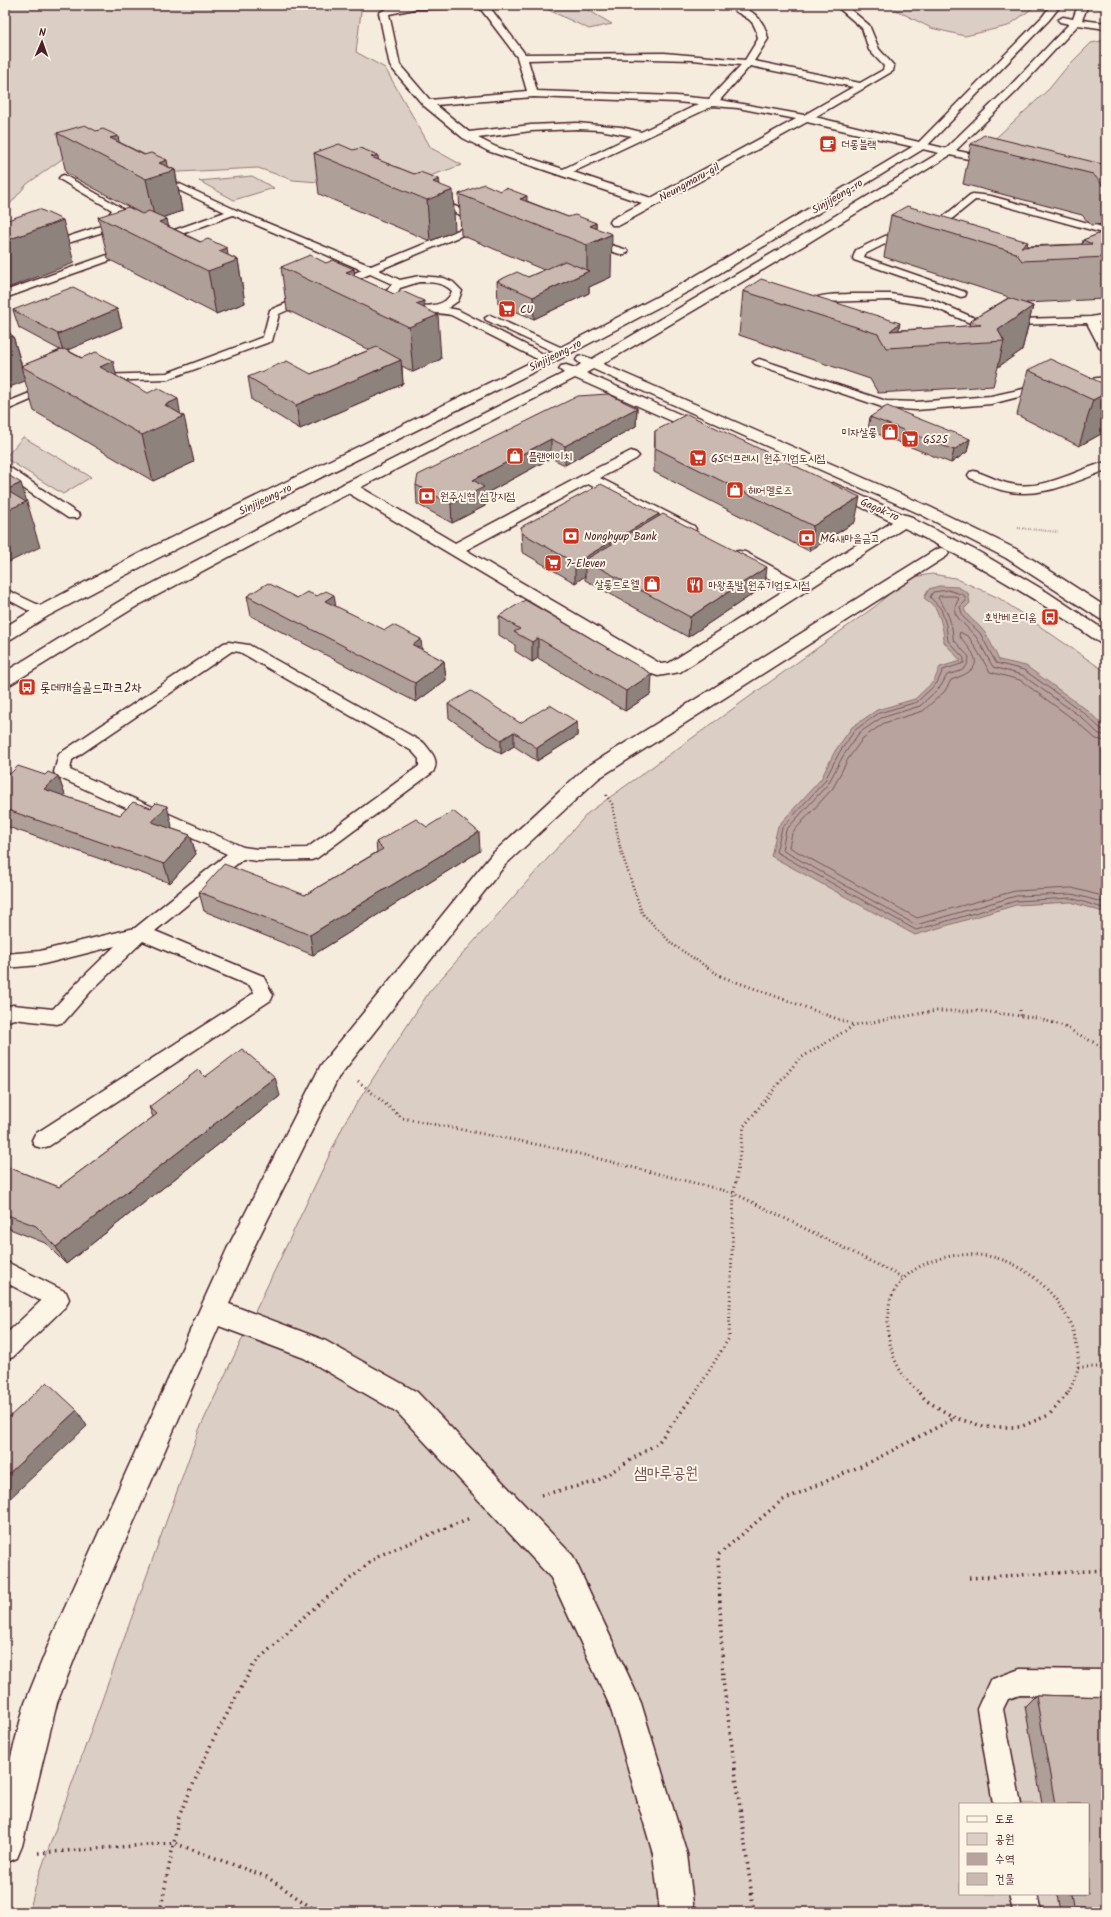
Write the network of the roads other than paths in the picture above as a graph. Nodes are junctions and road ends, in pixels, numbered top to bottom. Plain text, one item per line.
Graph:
1 (483, 5) edge
2 (733, 5) edge
3 (840, 5) edge
4 (1056, 5) edge
5 (1083, 5) edge
6 (1046, 18) junction
7 (1076, 22) junction
8 (1106, 26) edge
9 (522, 57) junction
10 (749, 63) junction
11 (862, 86) junction
12 (532, 94) junction
13 (712, 102) junction
14 (427, 103) junction
15 (806, 118) junction
16 (641, 135) junction
17 (467, 136) junction
18 (921, 146) junction
19 (948, 152) junction
20 (1002, 164) dead end
21 (144, 170) edge
22 (565, 172) junction
23 (64, 178) dead end
24 (425, 197) edge
25 (652, 202) junction
26 (233, 212) junction
27 (616, 222) dead end
28 (105, 228) junction
29 (136, 229) edge
30 (151, 230) edge
31 (182, 231) junction
32 (1106, 231) edge
33 (912, 236) junction
34 (577, 237) edge
35 (921, 245) edge
36 (623, 252) dead end
37 (5, 260) edge
38 (370, 270) junction
39 (400, 284) junction
40 (961, 294) dead end
41 (5, 295) edge
42 (454, 300) junction
43 (435, 308) junction
44 (1106, 317) edge
45 (1091, 320) junction
46 (807, 322) edge
47 (977, 323) junction
48 (966, 332) edge
49 (1106, 348) edge
50 (563, 352) junction
51 (547, 360) junction
52 (760, 362) dead end
53 (593, 364) junction
54 (575, 373) junction
55 (86, 378) edge
56 (1106, 380) edge
57 (65, 381) edge
58 (5, 407) edge
59 (720, 437) edge
60 (631, 456) dead end
61 (1106, 466) edge
62 (5, 470) edge
63 (974, 475) dead end
64 (588, 478) junction
65 (819, 481) edge
66 (349, 487) junction
67 (924, 510) junction
68 (73, 515) dead end
69 (906, 520) junction
70 (702, 537) edge
71 (723, 548) edge
72 (455, 549) junction
73 (941, 553) dead end
74 (801, 588) junction
75 (5, 593) edge
76 (42, 612) junction
77 (1106, 615) edge
78 (5, 635) edge
79 (1106, 639) edge
80 (5, 680) edge
81 (240, 852) junction
82 (142, 933) junction
83 (5, 961) edge
84 (5, 1015) edge
85 (42, 1140) dead end
86 (5, 1271) edge
87 (212, 1312) junction
88 (5, 1350) edge
89 (1106, 1683) edge
90 (1007, 1803) edge
91 (5, 1846) edge
92 (1023, 1895) edge
93 (677, 1912) edge
94 (1026, 1912) edge

1 - 9 street, Neungmaru-gil
1 - 14 street, Neungmaru-gil
2 - 10 street
3 - 11 street, Neungmaru-gil
4 - 6 street, Sinjijeong-ro
5 - 7 street, Sinjijeong-ro
6 - 7 street
6 - 18 street, Sinjijeong-ro
7 - 8 street
7 - 19 street, Sinjijeong-ro
9 - 10 street
9 - 12 street, Neungmaru-gil
10 - 11 street
10 - 13 street
11 - 15 street, Neungmaru-gil
12 - 13 street
12 - 14 street
13 - 15 street
13 - 16 street
14 - 17 street, Neungmaru-gil
15 - 18 street
15 - 25 street, Neungmaru-gil
16 - 17 street
16 - 22 street
17 - 22 street, Neungmaru-gil
18 - 19 street
18 - 50 street, Sinjijeong-ro
19 - 20 lane
19 - 53 street, Sinjijeong-ro
21 - 26 lane
22 - 25 street, Neungmaru-gil
23 - 28 lane
24 - 38 lane
25 - 27 street
26 - 31 lane
26 - 38 lane
28 - 29 lane
28 - 37 lane
30 - 31 lane
31 - 41 lane
32 - 33 lane
33 - 35 lane
33 - 40 lane
34 - 36 lane
38 - 39 lane
38 - 55 lane
39 - 42 lane
39 - 43 lane
42 - 43 lane
42 - 50 lane
43 - 51 lane
44 - 45 lane
45 - 47 lane
45 - 49 lane
46 - 47 lane
47 - 48 lane
50 - 51 street, Sinjijeong-ro
50 - 53 street, Gagok-ro
51 - 54 street
51 - 76 street, Sinjijeong-ro
52 - 56 lane
53 - 54 street, Sinjijeong-ro
53 - 67 street, Gagok-ro
54 - 59 street
54 - 66 street, Sinjijeong-ro
57 - 58 lane
60 - 64 street
61 - 63 lane
62 - 68 lane
64 - 70 street
64 - 72 street
65 - 69 street, Gagok-ro
66 - 72 street
66 - 80 street, Sinjijeong-ro
67 - 69 street
67 - 77 street, Gagok-ro
69 - 74 street
69 - 79 street, Gagok-ro
71 - 74 street
72 - 74 street
73 - 87 street
75 - 76 lane
76 - 78 street, Sinjijeong-ro
81 - 81 lane
81 - 82 lane
82 - 83 lane
82 - 84 lane
82 - 85 lane
86 - 88 lane
87 - 91 street
87 - 93 street
89 - 90 lane
92 - 94 lane

